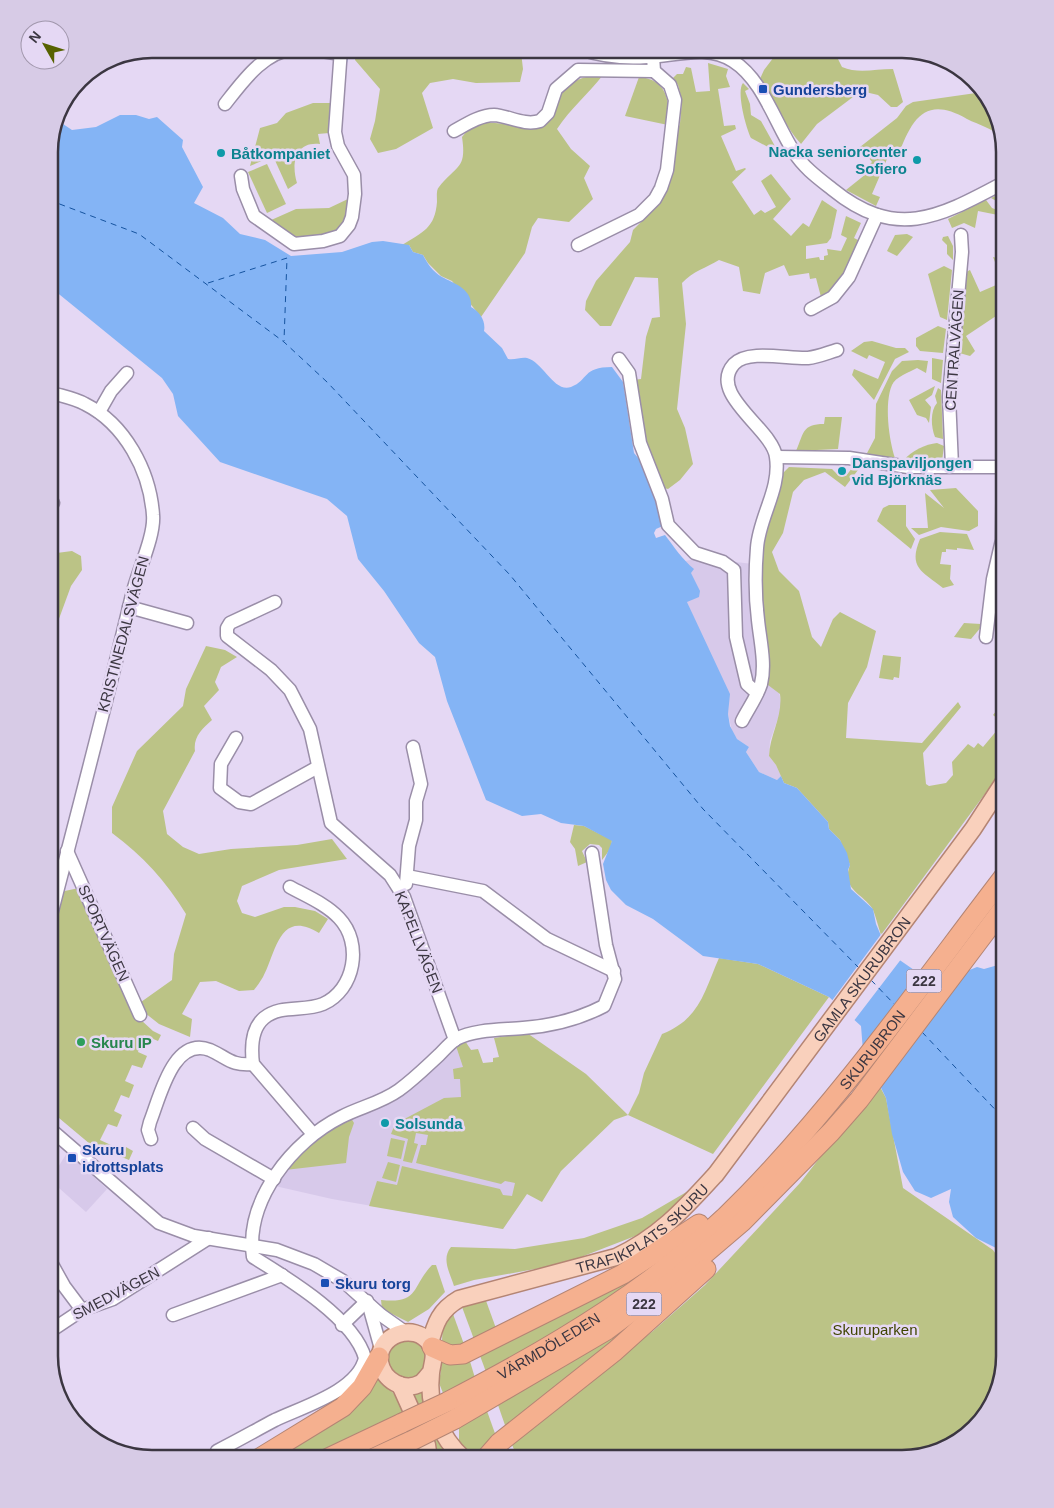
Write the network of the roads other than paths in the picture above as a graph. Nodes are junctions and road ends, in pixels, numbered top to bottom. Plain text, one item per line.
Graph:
1 (270, 58) edge
2 (341, 58) edge
3 (653, 58) edge
4 (727, 58) edge
5 (654, 71) junction
6 (225, 104) dead end
7 (454, 131) dead end
8 (241, 176) dead end
9 (996, 186) edge
10 (877, 215) junction
11 (962, 235) dead end
12 (578, 245) dead end
13 (810, 309) dead end
14 (837, 350) dead end
15 (619, 359) dead end
16 (127, 373) dead end
17 (58, 395) edge
18 (99, 412) junction
19 (776, 458) junction
20 (952, 466) junction
21 (996, 467) edge
22 (996, 566) edge
23 (275, 602) dead end
24 (129, 607) junction
25 (187, 623) dead end
26 (986, 636) dead end
27 (756, 693) junction
28 (742, 721) dead end
29 (236, 738) dead end
30 (413, 747) dead end
31 (318, 766) junction
32 (996, 794) edge
33 (67, 851) junction
34 (592, 853) dead end
35 (407, 876) junction
36 (58, 886) edge
37 (290, 887) dead end
38 (996, 887) edge
39 (404, 897) junction
40 (996, 918) edge
41 (614, 971) junction
42 (140, 1015) dead end
43 (455, 1040) junction
44 (253, 1064) junction
45 (193, 1128) dead end
46 (313, 1134) junction
47 (58, 1136) edge
48 (151, 1138) dead end
49 (716, 1174) joint
50 (274, 1178) junction
51 (754, 1199) junction
52 (209, 1238) junction
53 (251, 1246) junction
54 (58, 1275) edge
55 (282, 1275) junction
56 (453, 1298) junction
57 (368, 1301) junction
58 (82, 1310) junction
59 (173, 1315) dead end
60 (342, 1325) junction
61 (58, 1326) edge
62 (408, 1332) junction
63 (431, 1346) junction
64 (380, 1353) junction
65 (431, 1372) junction
66 (510, 1379) junction
67 (400, 1385) junction
68 (219, 1450) edge
69 (273, 1450) edge
70 (344, 1450) edge
71 (392, 1450) edge
72 (428, 1450) edge
73 (455, 1450) edge
74 (494, 1450) edge

1 - 6 street
2 - 8 street
3 - 5 street
4 - 10 street
5 - 7 street
5 - 12 street
9 - 10 street
10 - 13 street
11 - 20 street, CENTRALVÄGEN
14 - 19 street
15 - 27 street
16 - 18 street
17 - 18 street, KRISTINEDALSVÄGEN
18 - 24 street, KRISTINEDALSVÄGEN
19 - 20 street
19 - 27 street
20 - 21 street
22 - 26 street
23 - 31 street, KAPELLVÄGEN
24 - 25 street
24 - 33 street, KRISTINEDALSVÄGEN
27 - 28 street
29 - 31 street
30 - 35 street
31 - 39 street, KAPELLVÄGEN
32 - 49 main road, GAMLA SKURUBRON
33 - 36 street, KRISTINEDALSVÄGEN
33 - 42 street, SPORTVÄGEN
34 - 41 street
35 - 39 street
35 - 41 street
37 - 44 street
38 - 51 highway, SKURUBRON / 222
39 - 43 street, KAPELLVÄGEN
40 - 51 highway, SKURUBRON / 222
41 - 43 street
43 - 46 street
44 - 46 street
44 - 48 street
45 - 50 street
46 - 50 street
47 - 52 street
49 - 56 main road, TRAFIKPLATS SKURU
50 - 53 street
51 - 63 highway
51 - 66 highway, VÄRMDÖLEDEN / 222
51 - 74 highway
52 - 53 street
52 - 58 street, SMEDVÄGEN
53 - 55 street
53 - 57 street
54 - 58 street
55 - 59 street
55 - 60 street
56 - 62 main road, TRAFIKPLATS SKURU
56 - 63 main road
57 - 60 street
57 - 62 street
57 - 64 street
58 - 61 street, SMEDVÄGEN
60 - 68 street
62 - 63 main road
62 - 64 main road, TRAFIKPLATS SKURU
63 - 65 main road
64 - 67 main road
64 - 69 highway
65 - 67 main road
65 - 73 main road
66 - 70 highway, VÄRMDÖLEDEN / 222, bridge
66 - 71 highway, VÄRMDÖLEDEN / 222, bridge
67 - 72 main road

